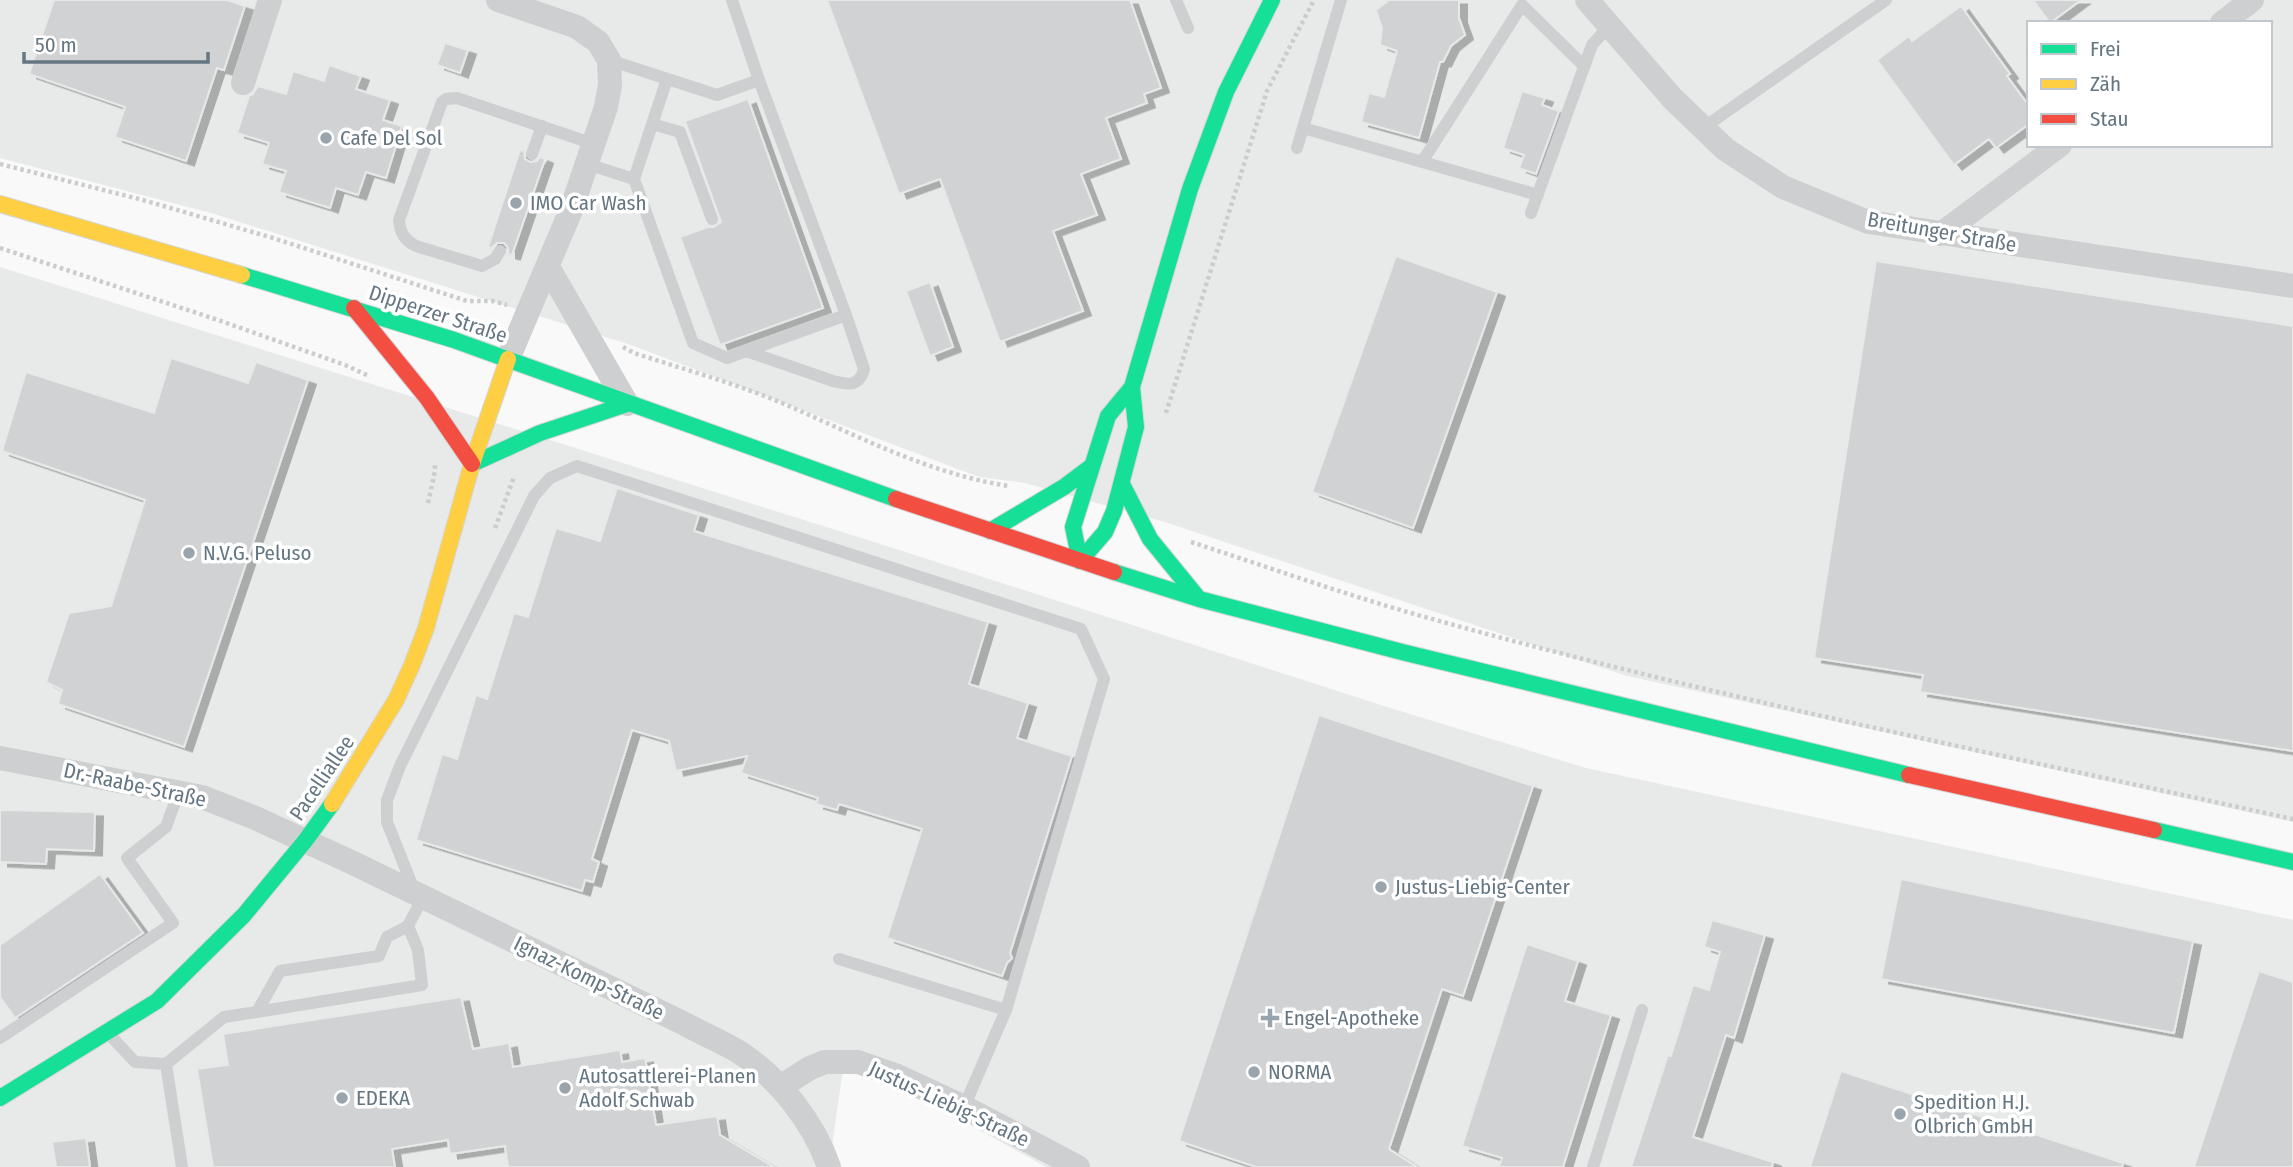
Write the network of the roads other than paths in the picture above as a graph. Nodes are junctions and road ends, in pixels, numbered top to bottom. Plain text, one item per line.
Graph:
1 (270, 0) edge
2 (498, 0) edge
3 (732, 0) edge
4 (1176, 0) edge
5 (1272, 0) edge
6 (1341, 0) edge
7 (1587, 0) edge
8 (1886, 0) edge
9 (2252, 0) edge
10 (1521, 2) edge
11 (2225, 21) edge
12 (1609, 26) junction
13 (1188, 28) dead end
14 (609, 60) junction
15 (1584, 66) junction
16 (667, 79) junction
17 (759, 80) junction
18 (243, 83) dead end
19 (652, 124) junction
20 (542, 127) junction
21 (1303, 128) junction
22 (1703, 128) junction
23 (2057, 147) edge
24 (1297, 148) dead end
25 (590, 154) junction
26 (532, 155) dead end
27 (1422, 162) junction
28 (634, 179) junction
29 (1538, 195) junction
30 (0, 204) edge
31 (1531, 213) dead end
32 (712, 219) dead end
33 (1941, 234) junction
34 (500, 251) dead end
35 (548, 267) junction
36 (2293, 286) edge
37 (354, 308) junction
38 (846, 315) junction
39 (746, 351) junction
40 (509, 359) junction
41 (1132, 387) junction
42 (627, 404) junction
43 (472, 464) junction
44 (1093, 466) junction
45 (1122, 484) junction
46 (990, 531) junction
47 (1080, 561) junction
48 (1199, 599) junction
49 (0, 758) edge
50 (179, 791) junction
51 (305, 841) junction
52 (2293, 862) edge
53 (419, 895) junction
54 (408, 926) junction
55 (839, 959) dead end
56 (1006, 1010) junction
57 (1642, 1010) dead end
58 (257, 1012) junction
59 (107, 1032) junction
60 (0, 1038) edge
61 (166, 1064) junction
62 (780, 1087) junction
63 (0, 1098) edge
64 (964, 1107) junction
65 (182, 1167) edge
66 (829, 1167) edge
67 (1077, 1167) edge
68 (1593, 1167) edge

1 - 18 street
2 - 14 street
3 - 17 lane
4 - 13 lane
5 - 41 main road
6 - 21 lane
7 - 12 street, Breitunger Straße
8 - 22 lane
9 - 11 street
10 - 15 lane
10 - 27 lane
12 - 15 lane
12 - 22 street, Breitunger Straße
14 - 16 lane
14 - 25 street
15 - 29 lane
16 - 17 lane
16 - 19 lane
17 - 38 lane
19 - 28 lane
19 - 32 lane
20 - 25 lane
20 - 26 lane
20 - 34 lane
21 - 24 lane
21 - 27 lane
22 - 33 street, Breitunger Straße
23 - 33 street
25 - 28 lane
25 - 35 street
27 - 29 lane
28 - 39 lane
29 - 31 lane
30 - 37 main road, Dipperzer Straße
33 - 36 street, Breitunger Straße
35 - 40 street
35 - 42 street
37 - 40 main road, Dipperzer Straße
37 - 43 main road
38 - 39 lane
38 - 39 lane
40 - 42 main road, Dipperzer Straße
40 - 43 main road, Pacelliallee
41 - 44 main road
41 - 45 main road
42 - 43 main road
42 - 46 main road, Dipperzer Straße
43 - 51 main road, Pacelliallee
44 - 46 main road
44 - 47 main road
45 - 47 main road
45 - 48 main road
46 - 47 main road, Dipperzer Straße
47 - 48 main road, Dipperzer Straße
48 - 52 main road, Dipperzer Straße
49 - 50 street, Dr.-Raabe-Straße
50 - 51 street, Dr.-Raabe-Straße
50 - 60 lane
51 - 53 street, Ignaz-Komp-Straße
51 - 59 main road, Pacelliallee
53 - 54 lane
53 - 56 lane
53 - 62 street, Ignaz-Komp-Straße
54 - 58 lane
54 - 58 lane
55 - 56 lane
56 - 64 lane
57 - 68 lane
58 - 61 lane
59 - 61 lane
59 - 63 main road, Pacelliallee
61 - 65 lane
62 - 64 street, Justus-Liebig-Straße
62 - 66 street, Ignaz-Komp-Straße
64 - 67 street, Justus-Liebig-Straße

